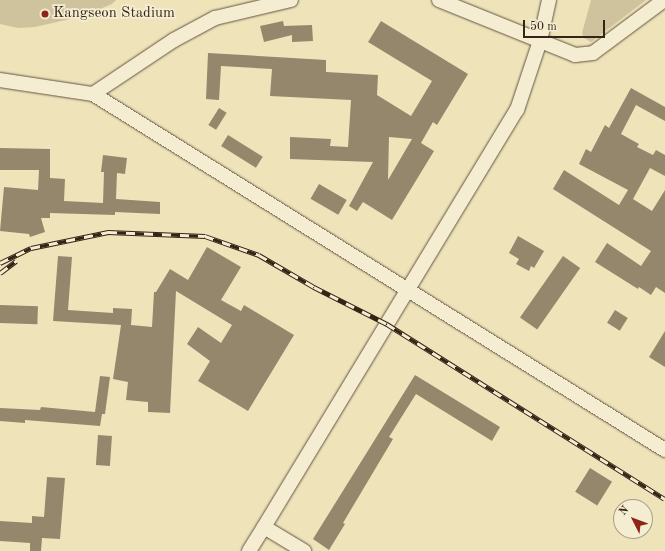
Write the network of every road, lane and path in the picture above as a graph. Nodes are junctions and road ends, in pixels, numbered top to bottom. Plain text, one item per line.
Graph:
1 (291, 0) edge
2 (439, 0) edge
3 (549, 0) edge
4 (664, 0) edge
5 (540, 41) junction
6 (0, 80) edge
7 (93, 94) junction
8 (407, 291) junction
9 (665, 450) edge
10 (264, 527) junction
11 (249, 551) edge
12 (304, 551) edge

1 - 7 street
2 - 5 street
3 - 5 street
4 - 5 street
5 - 8 street
6 - 7 street
7 - 8 street
8 - 9 street
8 - 10 street
10 - 11 street
10 - 12 street

